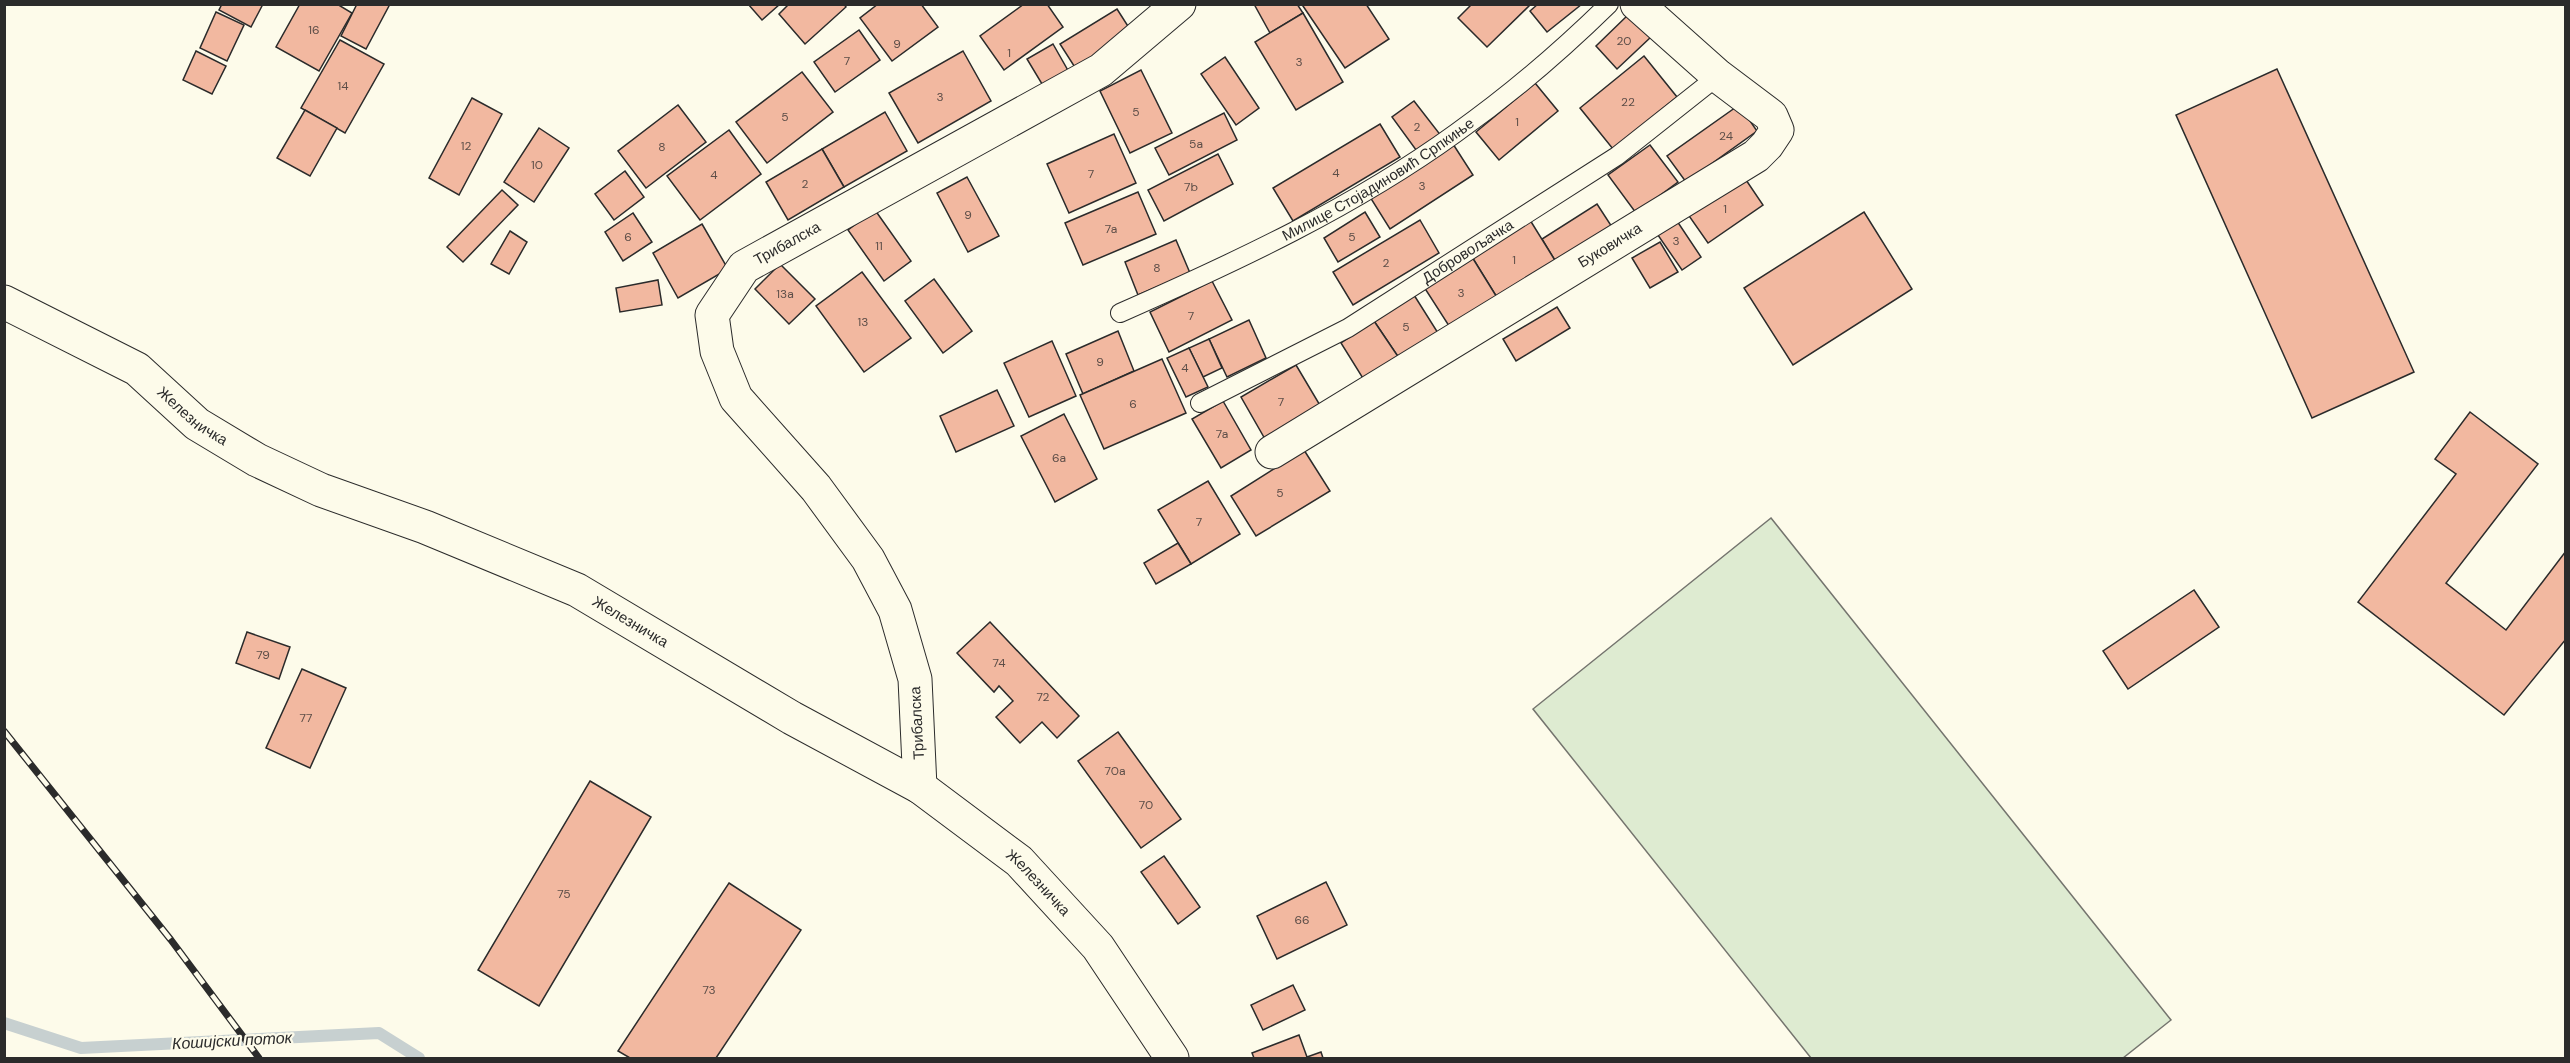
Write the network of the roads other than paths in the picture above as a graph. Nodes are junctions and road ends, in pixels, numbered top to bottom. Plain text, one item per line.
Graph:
1 (1609, 4) edge
2 (1637, 4) edge
3 (1173, 6) edge
4 (1718, 76) junction
5 (4, 302) edge
6 (1120, 313) dead end
7 (1200, 403) dead end
8 (1272, 452) dead end
9 (920, 787) junction
10 (1172, 1059) edge

1 - 6 lane, Милице Стојадиновић Српкиње
2 - 4 street, Буковичка
3 - 9 street, Трибалска
4 - 7 lane, Добровољачка
4 - 8 street, Буковичка
5 - 9 street, Железничка
9 - 10 street, Железничка

